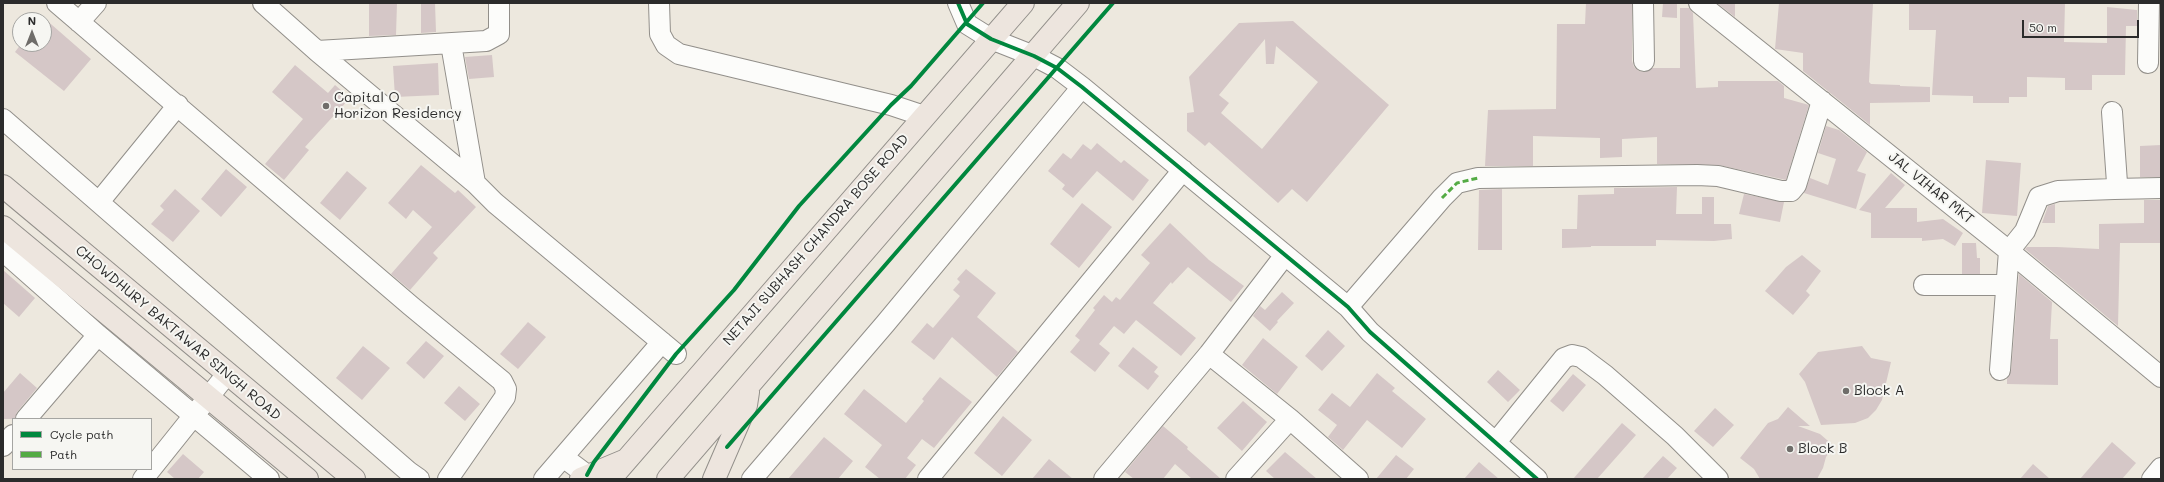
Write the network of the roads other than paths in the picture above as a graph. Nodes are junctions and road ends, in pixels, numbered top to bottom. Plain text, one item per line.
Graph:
1 (57, 3) edge
2 (96, 3) edge
3 (499, 3) edge
4 (659, 3) edge
5 (958, 3) edge
6 (1023, 3) edge
7 (1078, 3) edge
8 (1643, 3) edge
9 (1699, 3) edge
10 (2150, 3) edge
11 (267, 5) edge
12 (79, 22) junction
13 (992, 39) junction
14 (451, 44) junction
15 (317, 51) junction
16 (1034, 56) junction
17 (1644, 61) dead end
18 (2148, 63) dead end
19 (1082, 87) junction
20 (1822, 101) junction
21 (178, 105) junction
22 (2112, 112) dead end
23 (924, 116) junction
24 (3, 119) edge
25 (1183, 170) junction
26 (475, 183) junction
27 (3, 186) edge
28 (2161, 188) edge
29 (2114, 189) junction
30 (99, 202) junction
31 (3, 227) edge
32 (3, 251) edge
33 (2010, 251) junction
34 (1286, 255) junction
35 (1924, 285) dead end
36 (2006, 285) junction
37 (1348, 307) junction
38 (98, 335) junction
39 (1209, 354) junction
40 (2000, 370) dead end
41 (227, 374) junction
42 (2161, 377) edge
43 (750, 383) junction
44 (209, 398) junction
45 (195, 416) junction
46 (27, 418) edge
47 (1290, 419) junction
48 (1496, 442) junction
49 (564, 457) junction
50 (624, 461) junction
51 (152, 468) edge
52 (2161, 468) edge
53 (150, 470) edge
54 (350, 476) edge
55 (584, 477) edge
56 (143, 479) edge
57 (269, 479) edge
58 (307, 479) edge
59 (371, 479) edge
60 (419, 479) edge
61 (448, 479) edge
62 (544, 479) edge
63 (610, 479) edge
64 (668, 479) edge
65 (714, 479) edge
66 (752, 479) edge
67 (928, 479) edge
68 (1104, 479) edge
69 (1236, 479) edge
70 (1358, 479) edge
71 (1537, 479) edge
72 (1718, 479) edge
73 (2152, 479) edge

1 - 12 street
2 - 12 street
3 - 14 street
4 - 23 street
5 - 13 street
6 - 13 main road, NETAJI SUBHASH CHANDRA BOSE ROAD
7 - 16 main road
8 - 17 street
9 - 20 street, JAL VIHAR MKT
10 - 18 street
11 - 15 street
12 - 21 street
13 - 16 street
13 - 23 main road, NETAJI SUBHASH CHANDRA BOSE ROAD
14 - 15 street
14 - 26 street
15 - 26 street
16 - 19 street
16 - 43 main road
19 - 25 street
19 - 66 street
20 - 33 street, JAL VIHAR MKT
20 - 37 street
21 - 30 street
21 - 61 street
22 - 29 street
23 - 50 main road, NETAJI SUBHASH CHANDRA BOSE ROAD
24 - 30 street
25 - 34 street
25 - 67 street
26 - 49 street
27 - 41 main road, CHOWDHURY BAKTAWAR SINGH ROAD
28 - 29 street
29 - 33 street
30 - 60 street
31 - 44 main road
32 - 38 street
33 - 36 street
33 - 42 street, JAL VIHAR MKT
34 - 37 street
34 - 39 street
35 - 36 street
36 - 40 street
37 - 48 street
38 - 45 street
38 - 46 street
39 - 47 street
39 - 68 street
41 - 44 street
41 - 54 main road, CHOWDHURY BAKTAWAR SINGH ROAD
43 - 64 main road
43 - 65 main road
44 - 45 street
44 - 58 main road
45 - 51 street
45 - 57 street
47 - 69 street
47 - 70 street
48 - 71 street
48 - 72 street
49 - 55 street
49 - 62 street
50 - 55 main road
50 - 63 main road, NETAJI SUBHASH CHANDRA BOSE ROAD
52 - 73 street
53 - 56 street
54 - 59 main road

